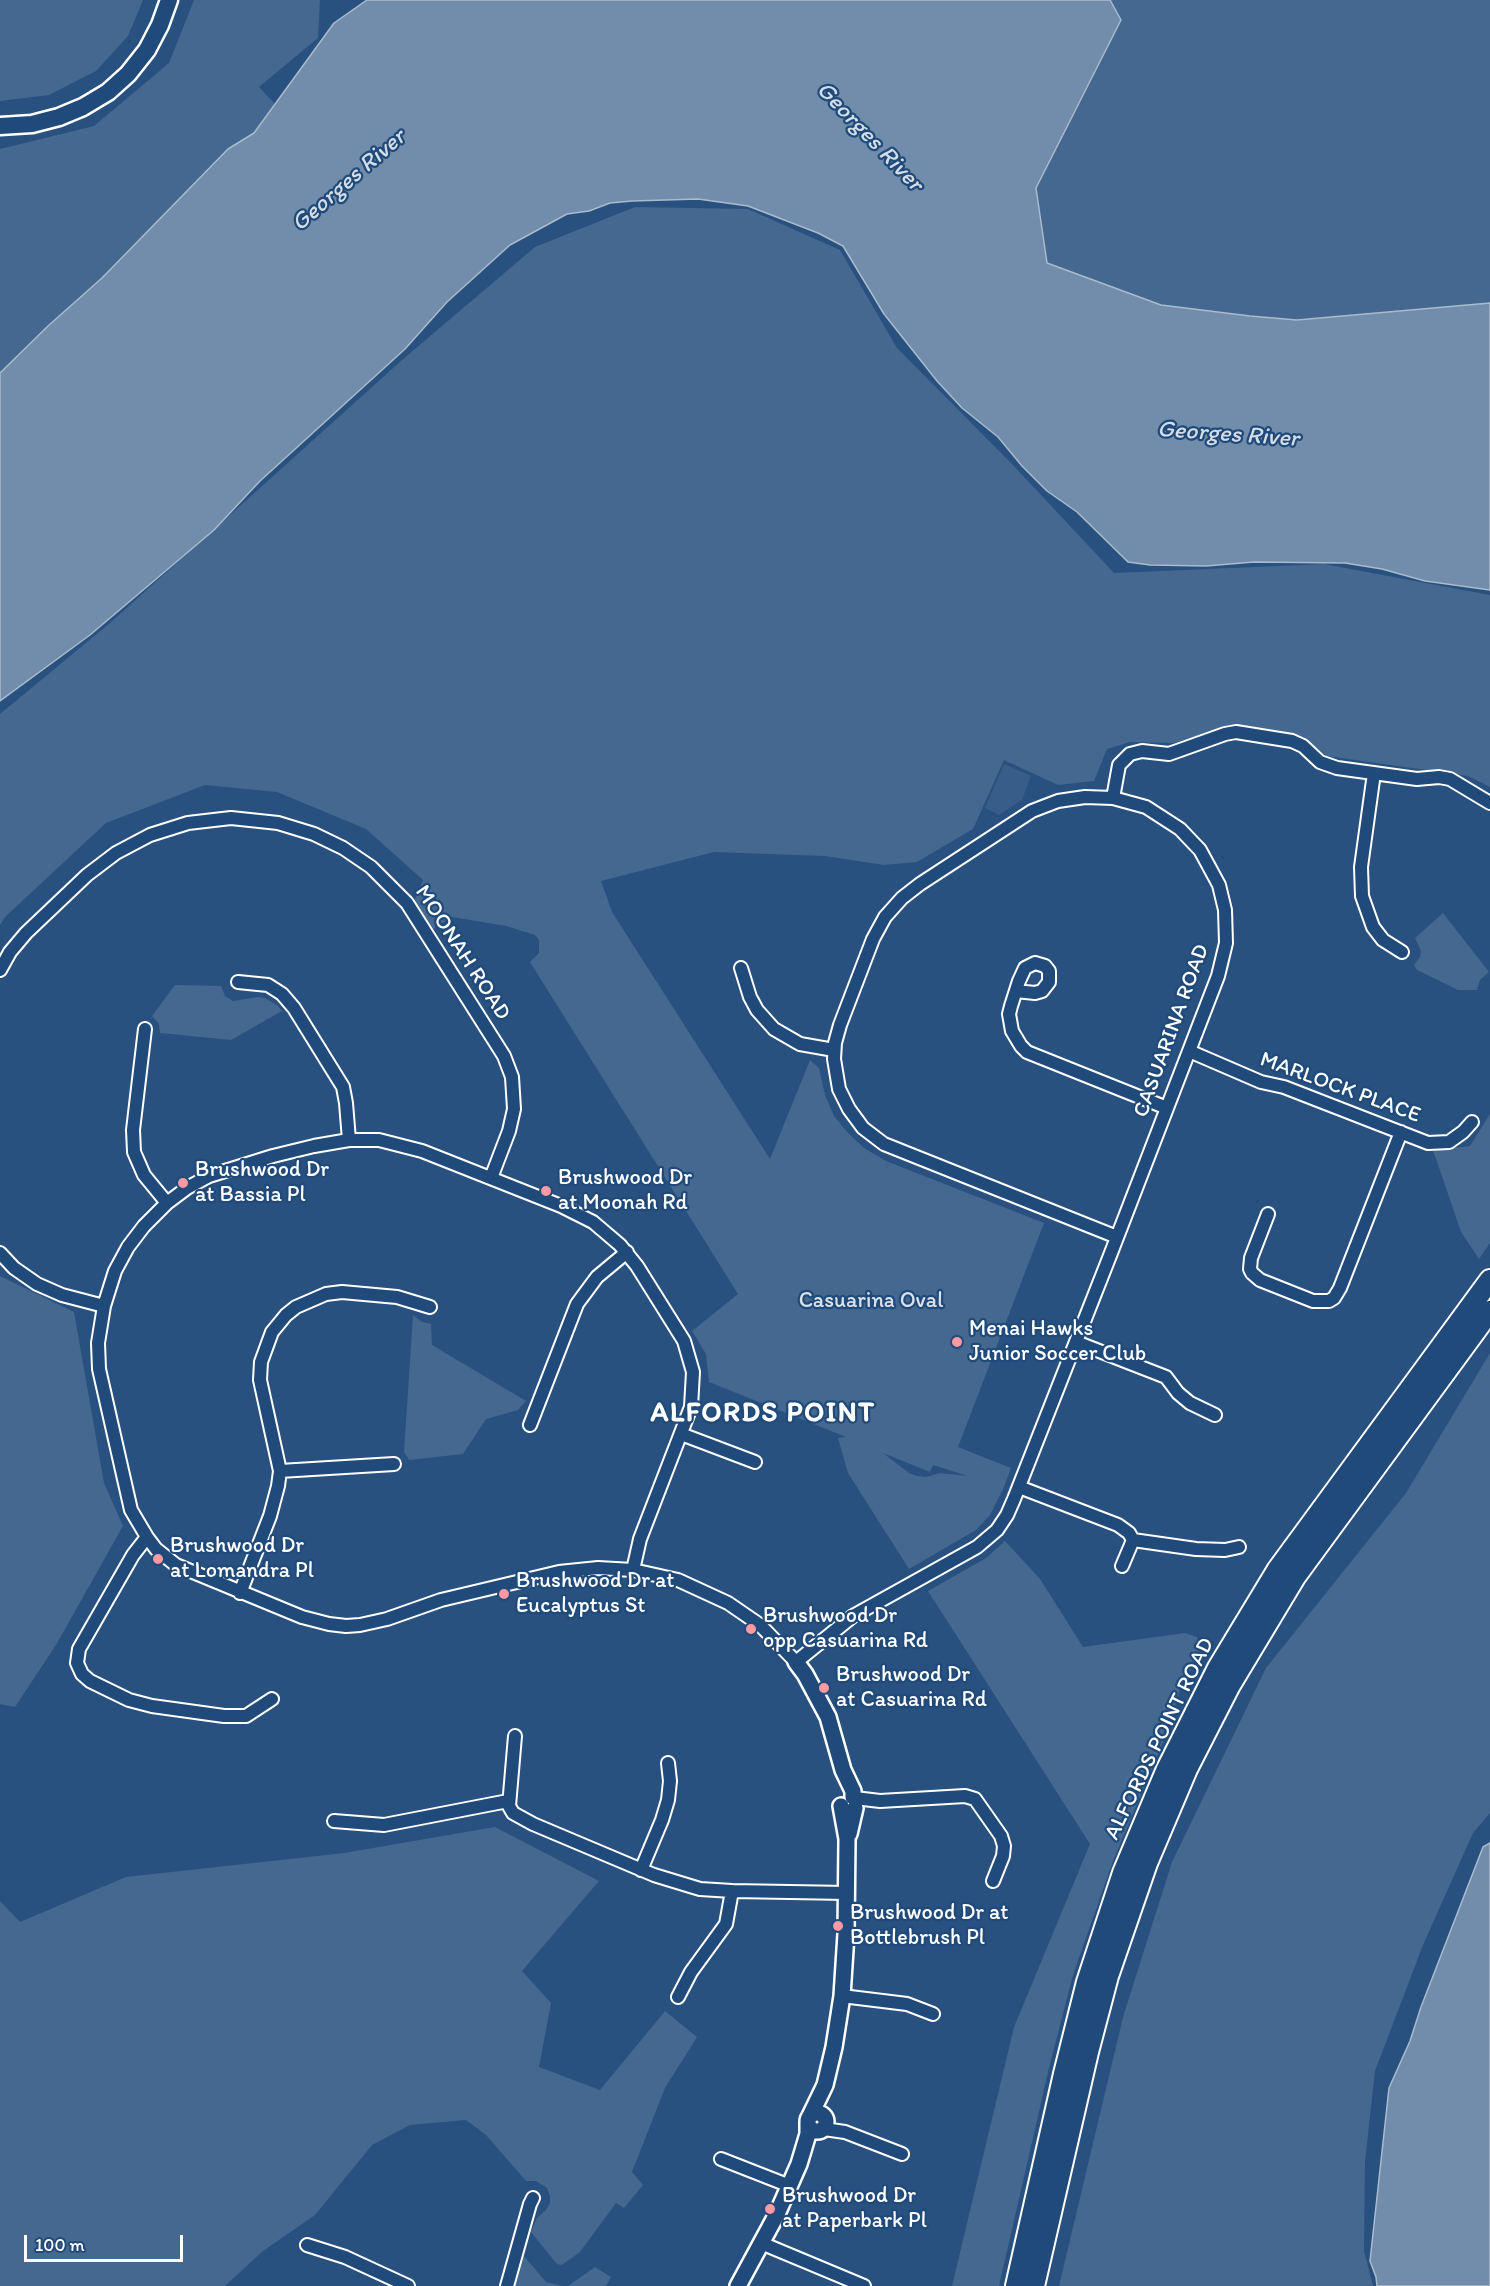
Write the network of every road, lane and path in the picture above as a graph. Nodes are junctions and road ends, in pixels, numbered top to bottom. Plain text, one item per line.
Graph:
1 (169, 0) edge
2 (0, 126) edge
3 (1374, 773) junction
4 (1113, 798) junction
5 (1490, 803) edge
6 (1402, 952) dead end
7 (741, 968) dead end
8 (0, 970) edge
9 (238, 982) dead end
10 (1016, 991) dead end
11 (145, 1029) dead end
12 (834, 1050) junction
13 (1189, 1051) junction
14 (1167, 1108) junction
15 (1472, 1122) dead end
16 (1401, 1132) junction
17 (349, 1140) junction
18 (491, 1178) junction
19 (167, 1203) junction
20 (1268, 1214) dead end
21 (1117, 1237) junction
22 (0, 1252) edge
23 (627, 1252) junction
24 (1490, 1280) edge
25 (104, 1306) junction
26 (430, 1307) dead end
27 (1490, 1311) edge
28 (1076, 1342) junction
29 (1215, 1415) dead end
30 (530, 1425) dead end
31 (681, 1434) junction
32 (755, 1462) dead end
33 (394, 1464) dead end
34 (280, 1471) junction
35 (1019, 1486) junction
36 (147, 1538) junction
37 (1133, 1540) junction
38 (1239, 1547) dead end
39 (1122, 1566) dead end
40 (633, 1570) junction
41 (240, 1593) junction
42 (796, 1662) junction
43 (272, 1699) dead end
44 (515, 1736) dead end
45 (668, 1763) dead end
46 (508, 1801) junction
47 (850, 1802) junction
48 (334, 1821) dead end
49 (641, 1870) junction
50 (993, 1881) dead end
51 (732, 1891) junction
52 (847, 1893) junction
53 (842, 1996) junction
54 (678, 1997) dead end
55 (933, 2014) dead end
56 (819, 2123) junction
57 (902, 2154) dead end
58 (721, 2159) dead end
59 (790, 2186) junction
60 (533, 2198) dead end
61 (761, 2243) junction
62 (307, 2245) dead end
63 (408, 2286) edge
64 (507, 2286) edge
65 (738, 2286) edge
66 (864, 2286) edge
67 (1016, 2286) edge
68 (1034, 2286) edge

1 - 2 main road
3 - 4 street
3 - 5 street
3 - 6 street
4 - 12 street, CASUARINA ROAD
4 - 13 street, CASUARINA ROAD
7 - 12 street
8 - 18 street, MOONAH ROAD
9 - 17 street
10 - 14 street
11 - 19 street
12 - 21 street, CASUARINA ROAD
13 - 14 street, CASUARINA ROAD
13 - 16 street, MARLOCK PLACE
14 - 21 street, CASUARINA ROAD
15 - 16 street, MARLOCK PLACE
16 - 20 street
17 - 18 street
17 - 19 street
18 - 23 street
19 - 25 street
21 - 28 street, CASUARINA ROAD
22 - 25 street
23 - 30 street
23 - 31 street
24 - 67 highway, ALFORDS POINT ROAD
25 - 36 street
26 - 34 street
27 - 68 highway, ALFORDS POINT ROAD
28 - 29 street
28 - 35 street, CASUARINA ROAD
31 - 32 street
31 - 40 street
33 - 34 street
34 - 41 street
35 - 37 street
35 - 42 street, CASUARINA ROAD
36 - 41 street
36 - 43 street
37 - 38 street
37 - 39 street
40 - 41 street
40 - 42 street
42 - 47 street
44 - 46 street
45 - 49 street
46 - 48 street
46 - 49 street
47 - 50 street
47 - 52 street
49 - 51 street
51 - 52 street
51 - 54 street
52 - 53 street
53 - 55 street
53 - 56 street
56 - 57 street
56 - 59 street
58 - 59 street
59 - 61 street
60 - 64 street
61 - 65 street
61 - 66 street
62 - 63 street

